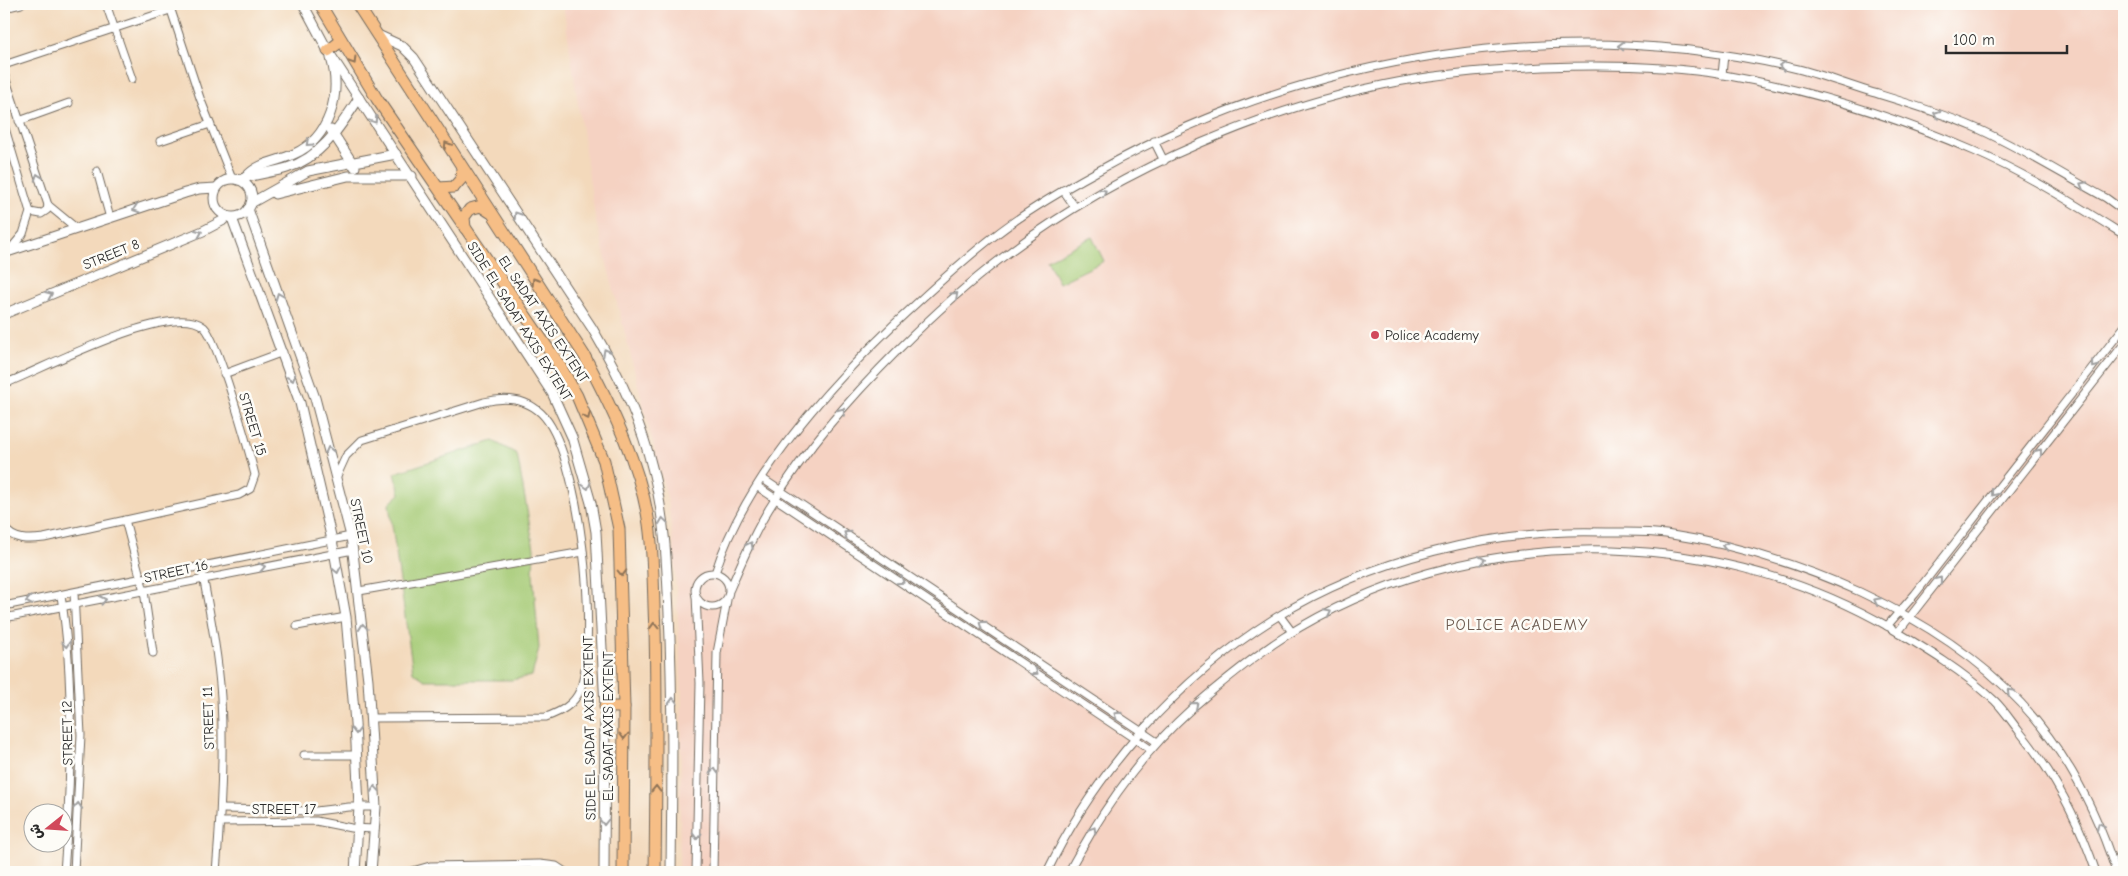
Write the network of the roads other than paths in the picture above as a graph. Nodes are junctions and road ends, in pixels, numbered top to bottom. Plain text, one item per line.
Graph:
1 (21, 4) edge
2 (106, 4) edge
3 (303, 4) edge
4 (320, 4) edge
5 (357, 4) edge
6 (170, 7) edge
7 (4, 8) edge
8 (114, 29) junction
9 (378, 35) junction
10 (341, 41) junction
11 (328, 51) junction
12 (1724, 55) junction
13 (4, 65) edge
14 (4, 74) edge
15 (1722, 75) junction
16 (132, 79) dead end
17 (359, 98) junction
18 (69, 103) dead end
19 (19, 121) junction
20 (210, 124) junction
21 (326, 124) junction
22 (4, 125) edge
23 (335, 135) junction
24 (160, 141) dead end
25 (1154, 141) junction
26 (396, 154) junction
27 (1164, 161) junction
28 (354, 162) junction
29 (462, 168) junction
30 (96, 171) dead end
31 (358, 175) junction
32 (412, 176) junction
33 (239, 179) junction
34 (216, 188) junction
35 (439, 188) junction
36 (1063, 190) junction
37 (270, 195) junction
38 (48, 205) junction
39 (250, 206) junction
40 (1075, 208) junction
41 (2124, 211) edge
42 (30, 212) junction
43 (490, 212) junction
44 (229, 217) junction
45 (110, 218) junction
46 (76, 228) junction
47 (465, 228) junction
48 (2124, 235) edge
49 (6, 253) edge
50 (4, 314) edge
51 (2124, 327) edge
52 (2124, 344) edge
53 (283, 352) junction
54 (224, 374) junction
55 (4, 384) edge
56 (336, 478) junction
57 (763, 479) junction
58 (758, 487) junction
59 (781, 490) junction
60 (776, 497) junction
61 (125, 520) junction
62 (4, 527) edge
63 (351, 536) junction
64 (332, 540) junction
65 (353, 550) junction
66 (583, 552) junction
67 (334, 553) junction
68 (201, 565) junction
69 (715, 572) junction
70 (140, 578) junction
71 (204, 578) junction
72 (730, 589) junction
73 (144, 591) junction
74 (359, 591) junction
75 (74, 593) junction
76 (696, 595) junction
77 (61, 596) junction
78 (726, 600) junction
79 (4, 606) edge
80 (75, 606) junction
81 (63, 608) junction
82 (1899, 612) junction
83 (1280, 616) junction
84 (346, 617) junction
85 (4, 618) edge
86 (1909, 618) junction
87 (296, 626) dead end
88 (1887, 626) junction
89 (1292, 632) junction
90 (1898, 632) junction
91 (152, 653) dead end
92 (605, 707) junction
93 (624, 707) junction
94 (371, 718) junction
95 (1142, 732) junction
96 (69, 734) junction
97 (81, 735) junction
98 (1135, 739) junction
99 (1157, 742) junction
100 (1150, 749) junction
101 (304, 755) dead end
102 (356, 755) junction
103 (359, 807) junction
104 (376, 807) junction
105 (222, 809) junction
106 (222, 822) junction
107 (358, 829) junction
108 (376, 829) junction
109 (63, 872) edge
110 (74, 872) edge
111 (216, 872) edge
112 (355, 872) edge
113 (371, 872) edge
114 (409, 872) edge
115 (565, 872) edge
116 (604, 872) edge
117 (623, 872) edge
118 (655, 872) edge
119 (671, 872) edge
120 (696, 872) edge
121 (713, 872) edge
122 (1047, 872) edge
123 (1069, 872) edge
124 (2096, 872) edge
125 (2116, 872) edge

1 - 7 street
2 - 8 street
3 - 11 street, SIDE EL SADAT AXIS EXTENT
4 - 10 main road, EL SADAT AXIS EXTENT
5 - 9 main road, EL SADAT AXIS EXTENT
6 - 8 street
6 - 20 street
8 - 13 street
8 - 16 street
29 -> 9 main road, EL SADAT AXIS EXTENT
119 -> 9 street
10 - 11 main road
10 -> 35 main road, EL SADAT AXIS EXTENT
11 - 17 street, SIDE EL SADAT AXIS EXTENT
11 - 21 street
12 - 15 street
12 -> 25 street
41 -> 12 street
14 - 19 street
15 - 27 street
15 - 48 street
17 - 23 street
17 -> 26 street, SIDE EL SADAT AXIS EXTENT
18 - 19 street
38 -> 19 street
20 - 24 street
20 - 33 street
21 - 23 street
21 -> 33 street
22 - 42 street
23 - 28 street
23 - 33 street
25 - 27 street
25 - 36 street
26 - 28 street
26 - 32 street, SIDE EL SADAT AXIS EXTENT
40 -> 27 street
28 - 31 street
28 - 37 street
29 - 35 main road
29 - 43 main road, EL SADAT AXIS EXTENT
30 - 45 street
31 - 32 street
31 - 37 street
32 -> 92 street, SIDE EL SADAT AXIS EXTENT
33 - 34 street
33 - 39 street
34 - 44 street
34 -> 45 street
35 - 47 main road, EL SADAT AXIS EXTENT
36 - 40 street
36 - 57 street
37 - 39 street
38 - 42 street
38 - 46 street
39 - 44 street
56 -> 39 street, STREET 10
59 -> 40 street
42 - 49 street
43 - 47 main road
118 -> 43 main road, EL SADAT AXIS EXTENT
50 -> 44 street, STREET 8
44 - 53 street
45 - 46 street
46 - 49 street
47 -> 93 main road, EL SADAT AXIS EXTENT
51 -> 82 street
86 -> 52 street
53 - 54 street
53 -> 64 street
54 - 55 street, STREET 15
54 - 61 street, STREET 15
56 - 63 street, STREET 10
56 - 66 street
57 - 58 street
57 - 59 street
58 - 60 street
58 - 69 street
59 - 60 street
95 -> 59 street
72 -> 60 street
60 -> 98 street
61 - 62 street, STREET 15
61 - 70 street
63 - 64 street, STREET 16
63 - 65 street, STREET 10
64 - 67 street
64 - 68 street, STREET 16
65 - 67 street, STREET 16
65 - 74 street, STREET 10
66 - 74 street
66 - 94 street
71 -> 67 street, STREET 16
67 -> 84 street
68 - 70 street, STREET 16
68 - 71 street, STREET 11
69 - 72 street
69 - 76 street
70 - 73 street
70 - 75 street, STREET 16
71 - 73 street, STREET 16
71 - 105 street, STREET 11
72 - 78 street
80 -> 73 street, STREET 16
73 - 91 street
94 -> 74 street, STREET 10
75 - 77 street, STREET 16
75 - 80 street, STREET 12
76 - 78 street
76 -> 120 street
77 -> 79 street, STREET 16
77 - 81 street, STREET 12
121 -> 78 street
80 - 81 street, STREET 16
80 - 97 street, STREET 12
81 - 85 street, STREET 16
81 -> 96 street, STREET 12
82 -> 83 street
82 - 86 street
82 - 88 street
83 - 89 street
83 - 95 street
84 - 87 street
84 -> 102 street
86 - 90 street
125 -> 86 street
89 -> 88 street
88 - 90 street
99 -> 89 street
90 - 124 street
92 - 93 main road
92 -> 116 street, SIDE EL SADAT AXIS EXTENT
93 -> 117 main road, EL SADAT AXIS EXTENT
104 -> 94 street, STREET 10
95 - 98 street
95 - 99 street
96 - 97 street
96 - 109 street, STREET 12
110 -> 97 street, STREET 12
98 - 100 street
98 - 122 street
99 - 100 street
123 -> 100 street
101 - 102 street
102 - 103 street
103 - 104 street, STREET 17
103 - 105 street, STREET 17
103 - 107 street
104 - 108 street, STREET 10
105 - 106 street, STREET 11
106 - 107 street, STREET 17
106 - 111 street, STREET 11
107 - 108 street, STREET 17
107 - 112 street
108 - 113 street, STREET 10
114 - 115 street

